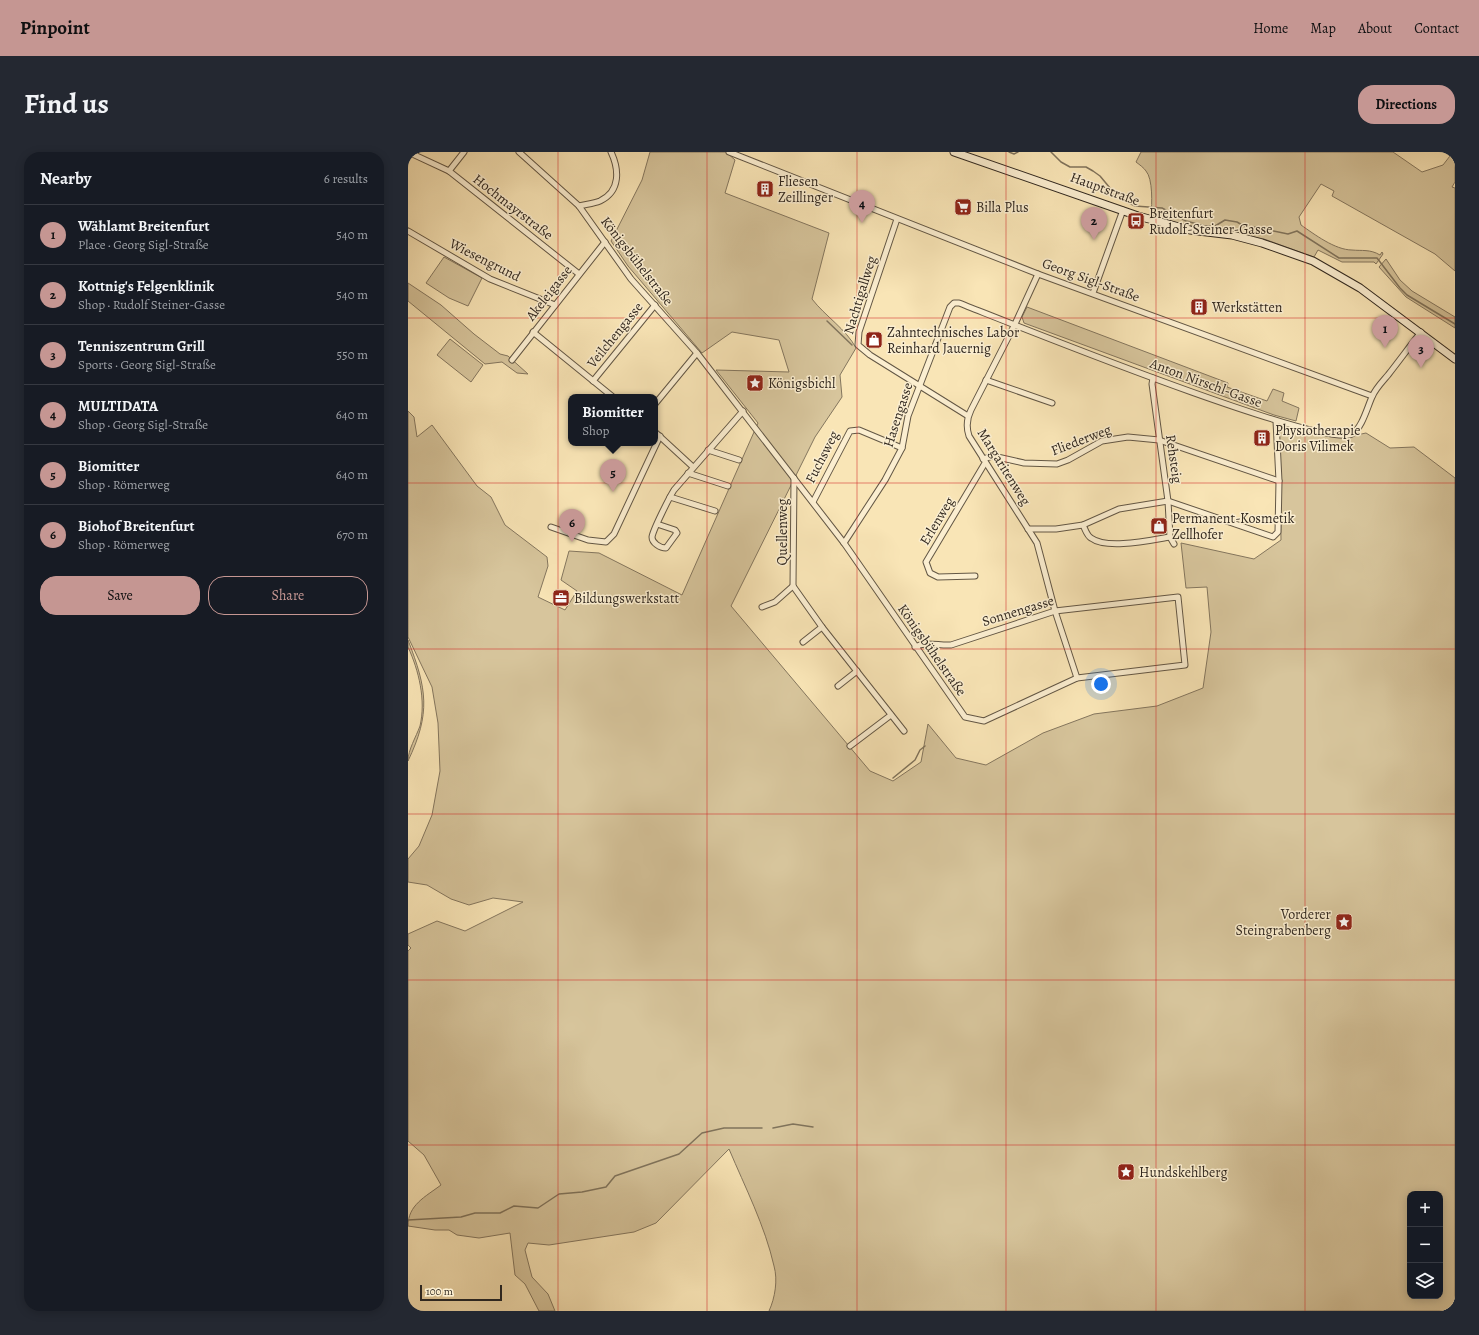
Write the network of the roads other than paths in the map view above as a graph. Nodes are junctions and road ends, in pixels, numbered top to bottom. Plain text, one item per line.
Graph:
1 (408, 152) edge
2 (464, 152) edge
3 (519, 152) edge
4 (611, 152) edge
5 (729, 152) edge
6 (954, 152) edge
7 (449, 171) junction
8 (579, 206) junction
9 (1123, 210) junction
10 (897, 219) junction
11 (408, 231) edge
12 (605, 242) junction
13 (579, 274) junction
14 (1038, 274) junction
15 (1093, 293) junction
16 (555, 305) junction
17 (655, 305) junction
18 (1015, 324) junction
19 (533, 332) junction
20 (1421, 332) junction
21 (697, 353) junction
22 (1455, 359) edge
23 (512, 360) dead end
24 (1153, 378) junction
25 (986, 380) junction
26 (593, 381) junction
27 (920, 385) junction
28 (609, 394) edge
29 (1372, 396) junction
30 (658, 400) edge
31 (1052, 404) dead end
32 (743, 411) junction
33 (968, 416) junction
34 (1276, 421) junction
35 (660, 436) joint
36 (658, 440) edge
37 (1159, 440) junction
38 (655, 446) edge
39 (902, 448) junction
40 (708, 450) junction
41 (739, 460) dead end
42 (984, 461) junction
43 (693, 467) junction
44 (688, 473) junction
45 (794, 478) junction
46 (1279, 481) junction
47 (728, 486) dead end
48 (670, 497) junction
49 (1168, 501) junction
50 (813, 502) junction
51 (715, 511) dead end
52 (657, 524) junction
53 (1082, 525) junction
54 (551, 527) dead end
55 (1028, 529) junction
56 (1170, 537) junction
57 (844, 543) junction
58 (1174, 544) dead end
59 (975, 576) dead end
60 (793, 586) junction
61 (762, 607) dead end
62 (1055, 611) junction
63 (822, 627) junction
64 (804, 642) dead end
65 (915, 647) junction
66 (1185, 665) joint
67 (857, 671) junction
68 (1077, 678) junction
69 (838, 686) dead end
70 (891, 715) junction
71 (904, 732) dead end
72 (850, 746) dead end

1 - 7 street, Hochmayrstraße
2 - 7 street
3 - 8 street, Königsbühelstraße
4 - 8 street
5 - 10 street, Georg Sigl-Straße
6 - 9 main road, Hauptstraße
7 - 13 street, Hochmayrstraße
8 - 12 street, Königsbühelstraße
9 - 15 street
9 - 20 main road, Hauptstraße
10 - 14 street, Georg Sigl-Straße
10 - 27 street, Nachtigallweg
11 - 16 street, Wiesengrund
12 - 13 street, Akeleigasse
12 - 17 street, Königsbühelstraße
13 - 16 street, Akeleigasse
14 - 15 street, Georg Sigl-Straße
14 - 18 street, Margaritenweg
15 - 29 street, Georg Sigl-Straße
16 - 19 street, Akeleigasse
17 - 21 street, Königsbühelstraße
17 - 26 street, Veilchengasse
18 - 24 street, Anton Nirschl-Gasse
18 - 25 street, Margaritenweg
18 - 27 street, Hasengasse
19 - 23 street, Akeleigasse
19 - 26 street
20 - 22 main road, Hauptstraße
20 - 29 street
21 - 30 street
21 - 32 street, Königsbühelstraße
24 - 34 street, Anton Nirschl-Gasse
24 - 37 street, Rehsteig
25 - 31 street
25 - 33 street, Margaritenweg
26 - 28 street
27 - 33 street, Nachtigallweg
27 - 39 street, Hasengasse
29 - 34 street, Anton Nirschl-Gasse
32 - 40 street
32 - 45 street, Königsbühelstraße
33 - 42 street, Margaritenweg
34 - 46 street
35 - 36 street
35 - 43 street
37 - 42 street, Fliederweg
37 - 46 street, Fliederweg
37 - 49 street, Rehsteig
38 - 54 street
39 - 50 street, Fuchsweg
39 - 57 street, Hasengasse
40 - 41 street
40 - 43 street
42 - 55 street, Margaritenweg
42 - 59 street, Erlenweg
43 - 44 street
44 - 47 street
44 - 48 street
45 - 50 street, Königsbühelstraße
45 - 60 street, Quellenweg
46 - 49 street
48 - 51 street
48 - 52 street
49 - 53 street
49 - 56 street, Rehsteig
50 - 57 street, Königsbühelstraße
52 - 52 street
53 - 55 street
53 - 56 street
55 - 62 street, Margaritenweg
56 - 58 street, Rehsteig
57 - 65 street, Königsbühelstraße
60 - 61 street, Quellenweg
60 - 63 street, Quellenweg
62 - 65 street, Sonnengasse
62 - 66 street, Sonnengasse
62 - 68 street, Margaritenweg
63 - 64 street
63 - 67 street, Quellenweg
65 - 68 street, Königsbühelstraße
66 - 68 street, Königsbühelstraße
67 - 69 street
67 - 70 street, Quellenweg
70 - 71 street, Quellenweg
70 - 72 street

